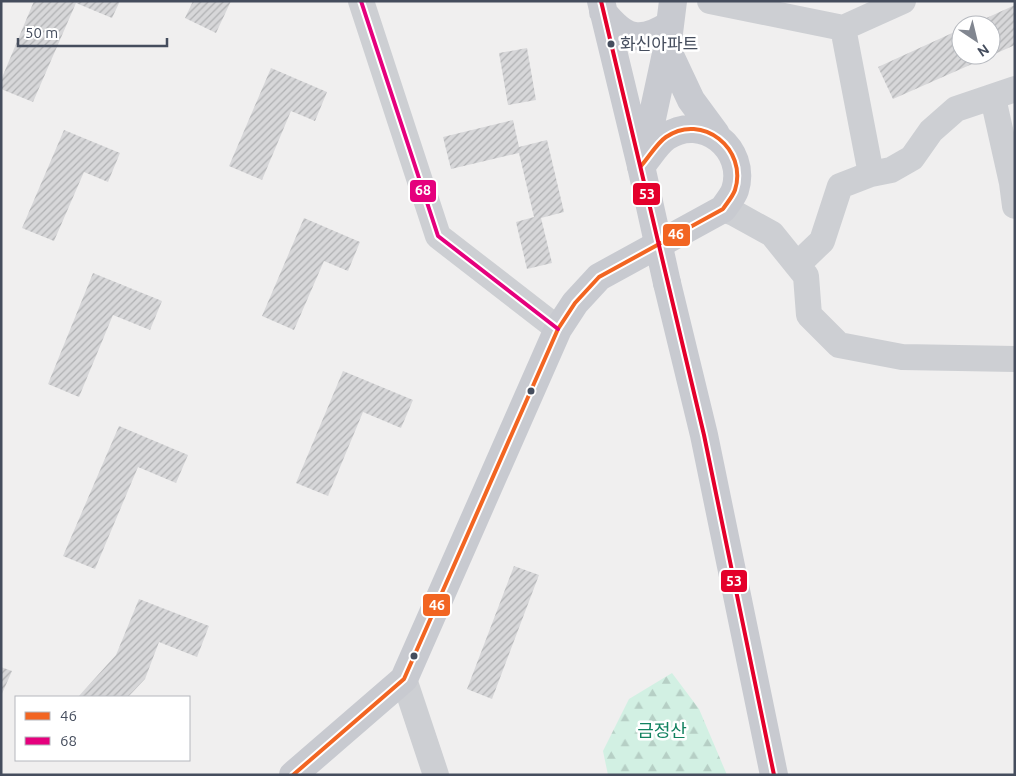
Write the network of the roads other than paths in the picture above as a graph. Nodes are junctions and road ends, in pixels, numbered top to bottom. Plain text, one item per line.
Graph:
1 (362, 1) edge
2 (710, 1) edge
3 (903, 1) edge
4 (602, 7) edge
5 (670, 25) edge
6 (843, 28) junction
7 (1004, 93) edge
8 (716, 134) junction
9 (641, 166) junction
10 (871, 174) junction
11 (1014, 191) edge
12 (723, 209) junction
13 (798, 265) junction
14 (558, 329) junction
15 (1015, 359) edge
16 (404, 679) junction
17 (293, 775) edge
18 (436, 775) edge
19 (774, 775) edge

1 - 14 street
2 - 6 street
3 - 6 street
4 - 5 main road
4 - 9 main road
5 - 8 main road
5 - 9 main road
6 - 10 street
7 - 10 street
7 - 11 street
8 - 9 main road
8 - 12 main road
9 - 19 main road, bridge
10 - 13 street
12 - 13 street
12 - 14 main road
13 - 15 street
14 - 16 main road
16 - 17 main road
16 - 18 street

